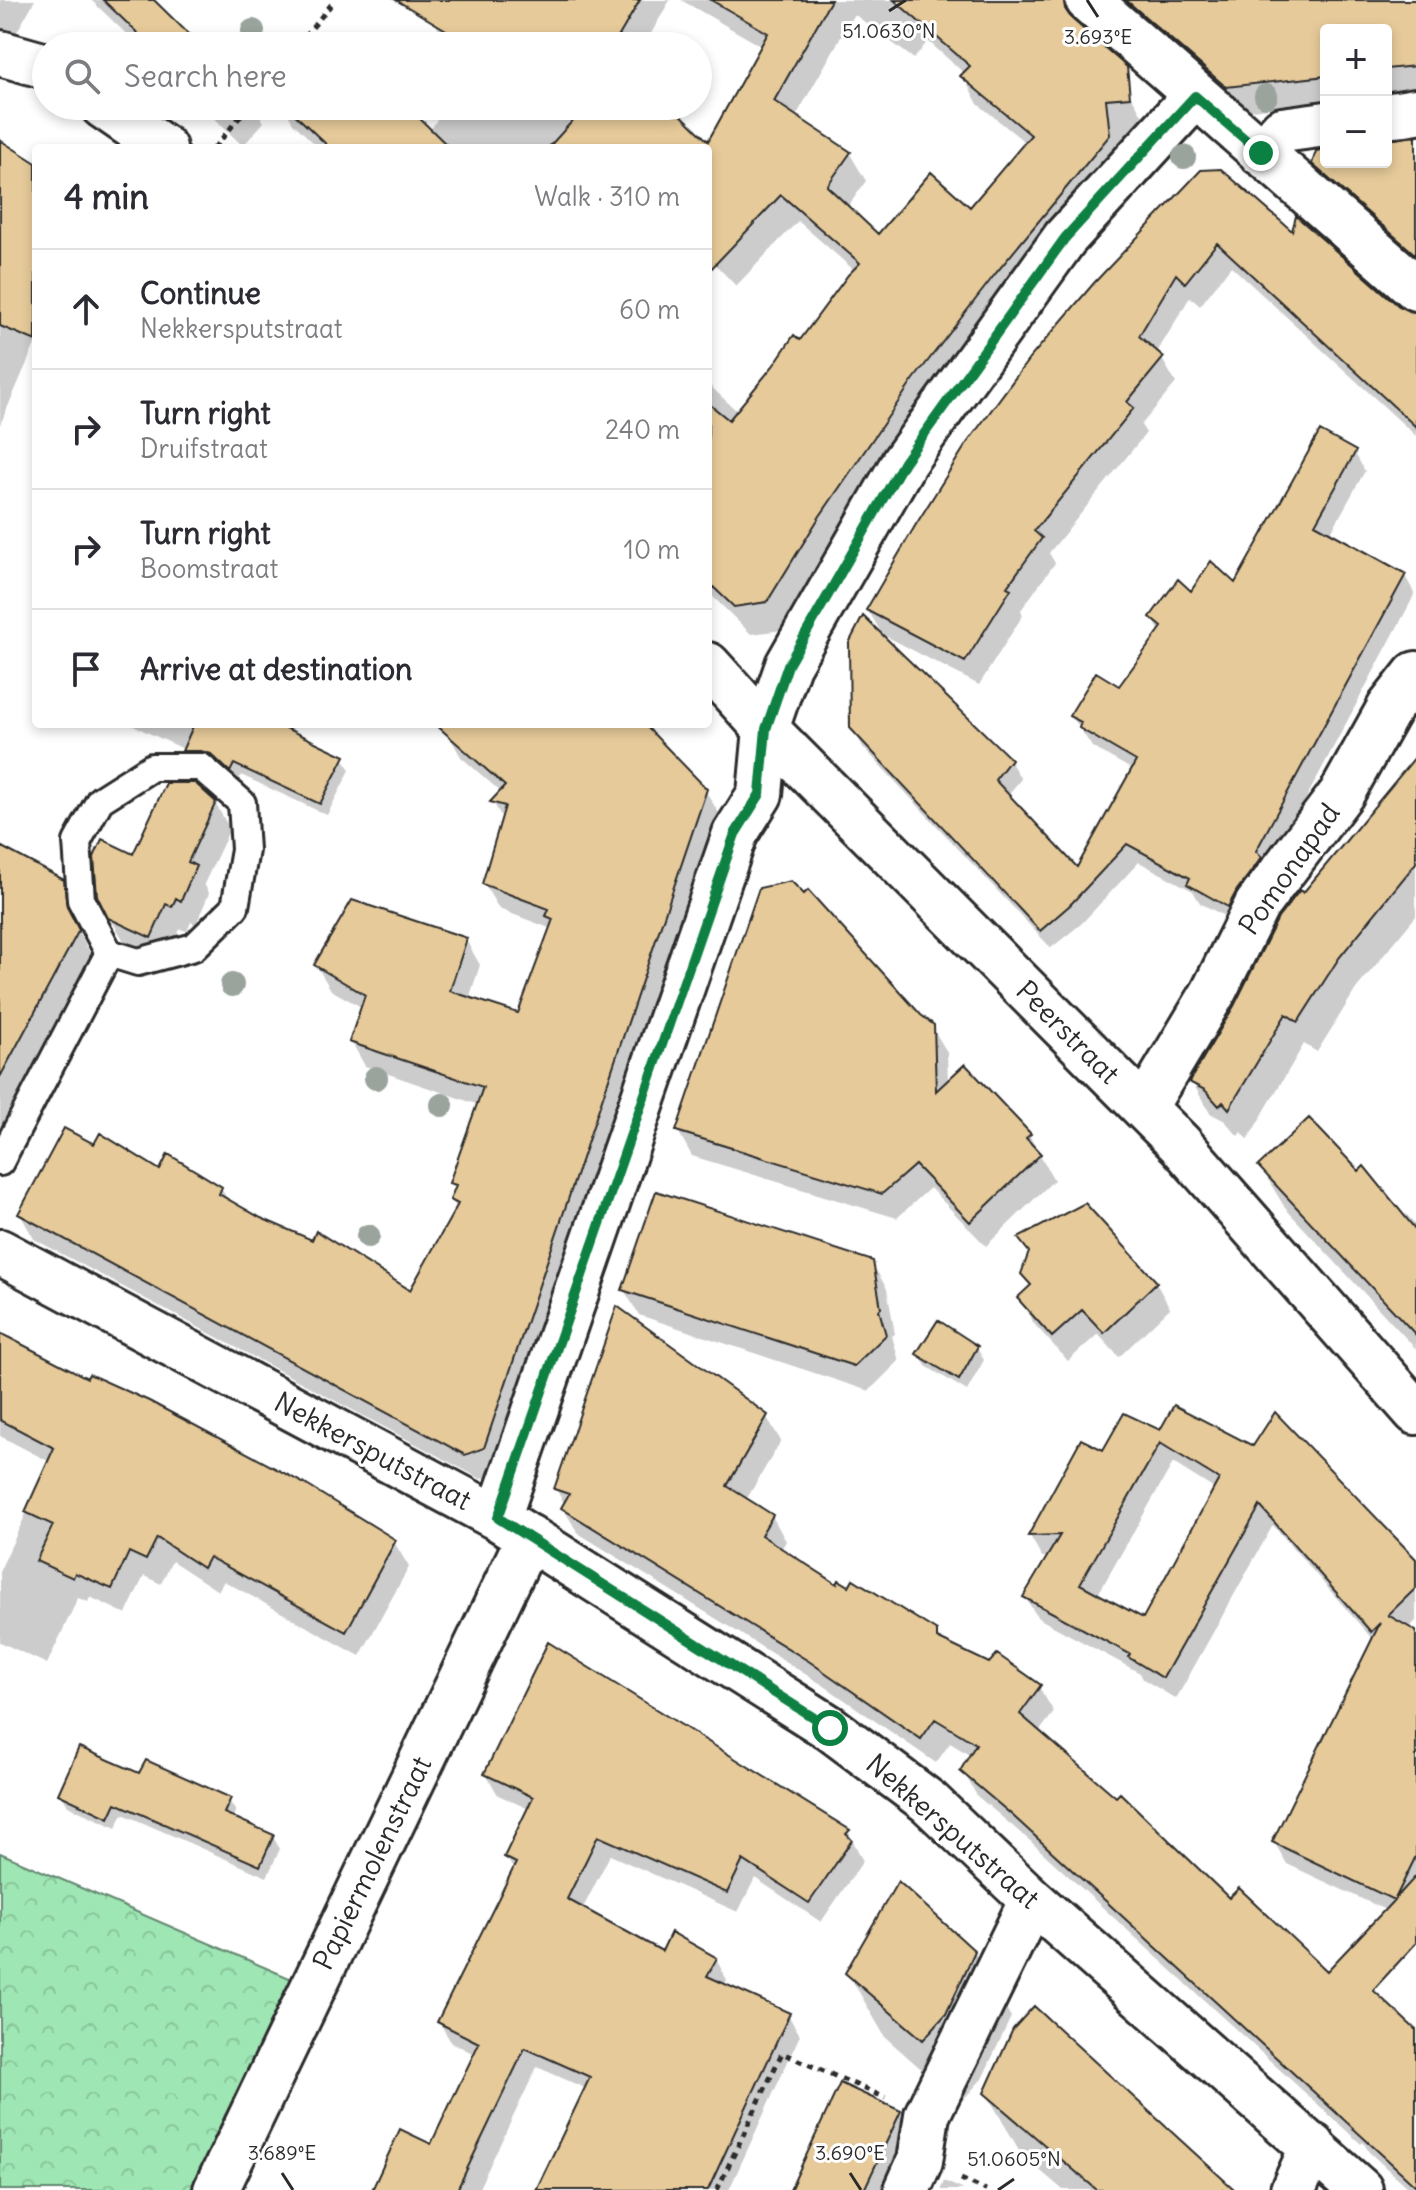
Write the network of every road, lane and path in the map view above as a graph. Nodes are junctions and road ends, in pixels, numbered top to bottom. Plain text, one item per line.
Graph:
1 (335, 0) edge
2 (1088, 0) edge
3 (309, 32) edge
4 (0, 53) edge
5 (32, 62) edge
6 (1195, 96) junction
7 (1416, 111) edge
8 (1392, 115) edge
9 (123, 120) edge
10 (237, 120) edge
11 (1320, 125) edge
12 (158, 144) edge
13 (217, 144) edge
14 (1261, 153) junction
15 (1416, 288) edge
16 (712, 669) edge
17 (1416, 674) edge
18 (766, 729) junction
19 (109, 953) junction
20 (1144, 1108) junction
21 (0, 1162) edge
22 (0, 1252) edge
23 (1416, 1412) edge
24 (514, 1528) junction
25 (1032, 1900) junction
26 (927, 2115) junction
27 (1313, 2146) junction
28 (216, 2190) edge
29 (717, 2190) edge
30 (907, 2190) edge
31 (1293, 2190) edge
32 (1360, 2190) edge

1 - 3 path
2 - 6 street
4 - 5 street
6 - 14 street
6 - 18 street, Papiermolenstraat
7 - 8 street
9 - 12 street
10 - 13 path
11 - 14 street
14 - 15 street
16 - 18 street, Peerstraat
17 - 20 street, Pomonapad
18 - 20 street, Peerstraat
18 - 24 street, Papiermolenstraat
19 - 19 lane
19 - 21 lane
20 - 23 street, Peerstraat
22 - 24 street, Nekkersputstraat
24 - 25 street, Nekkersputstraat
24 - 28 street, Papiermolenstraat
25 - 26 street
25 - 27 street, Nekkersputstraat
26 - 29 path
26 - 30 street
27 - 31 street
27 - 32 street, Nekkersputstraat

